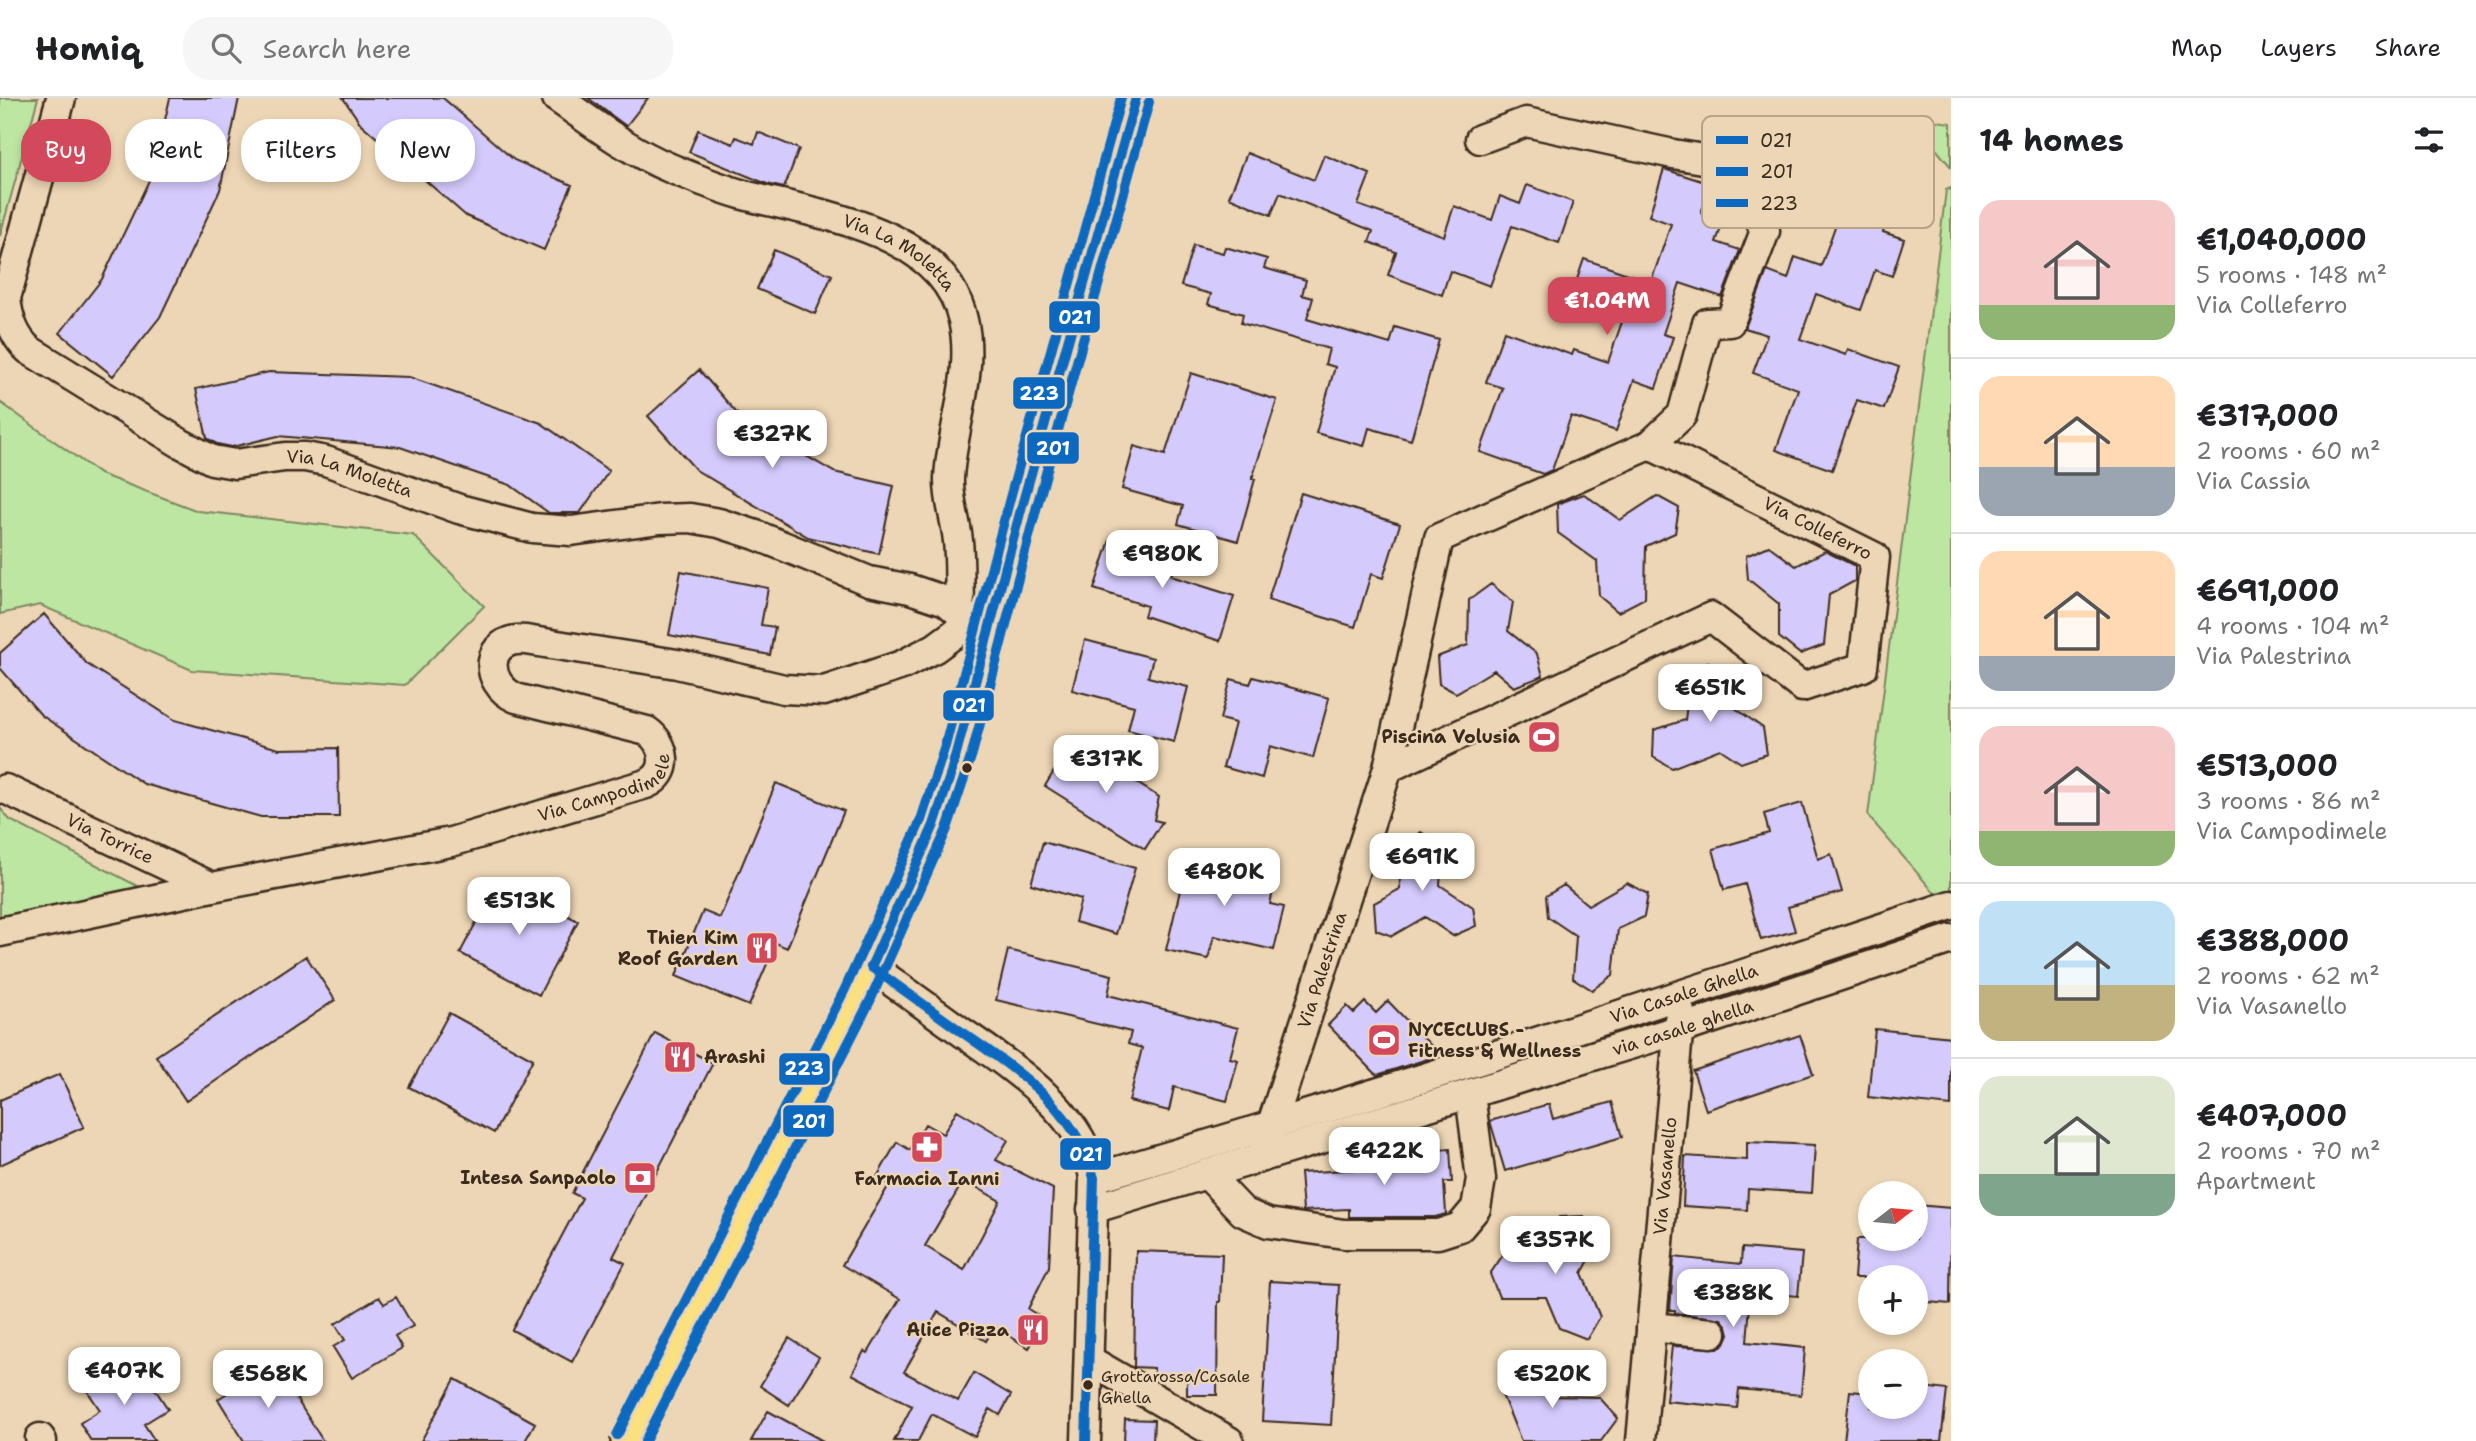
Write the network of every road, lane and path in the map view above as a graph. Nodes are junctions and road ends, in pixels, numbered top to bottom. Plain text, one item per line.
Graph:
1 (61, 98) edge
2 (557, 98) edge
3 (1136, 98) edge
4 (1480, 139) dead end
5 (1702, 159) edge
6 (1764, 228) edge
7 (1650, 445) junction
8 (966, 613) junction
9 (1388, 768) junction
10 (5, 789) dead end
11 (212, 887) junction
12 (1951, 905) edge
13 (0, 932) edge
14 (1951, 939) edge
15 (871, 967) junction
16 (1681, 996) junction
17 (1678, 1030) junction
18 (1470, 1094) junction
19 (1271, 1127) junction
20 (1263, 1157) junction
21 (1207, 1174) junction
22 (1094, 1178) junction
23 (1092, 1209) junction
24 (1651, 1327) junction
25 (1712, 1333) dead end
26 (1089, 1360) junction
27 (629, 1441) edge
28 (1086, 1441) edge
29 (1229, 1441) edge
30 (1641, 1441) edge

1 - 8 street, Via La Moletta
2 - 8 street, Via La Moletta
3 - 8 main road
4 - 5 street
6 - 7 street
7 - 9 street, Via Palestrina
7 - 9 street, Via Colleferro
8 - 11 street, Via Campodimele
8 - 15 main road
9 - 19 street, Via Palestrina
10 - 11 street, Via Torrice
11 - 13 street, Via Campodimele
12 - 16 street, Via Casale Ghella
14 - 17 street, via casale ghella
15 - 22 street
15 - 27 main road
16 - 17 street, Via Vasanello
16 - 19 street, Via Casale Ghella
17 - 18 street, via casale ghella
17 - 24 street, Via Vasanello
18 - 20 street, via casale ghella
18 - 21 street
19 - 20 street, Via Palestrina
19 - 22 street, Via Casale Ghella
20 - 21 street, via casale ghella
21 - 23 street, via casale ghella
22 - 23 street
23 - 26 street
24 - 25 street
24 - 30 street, Via Vasanello
26 - 28 street
26 - 29 street

